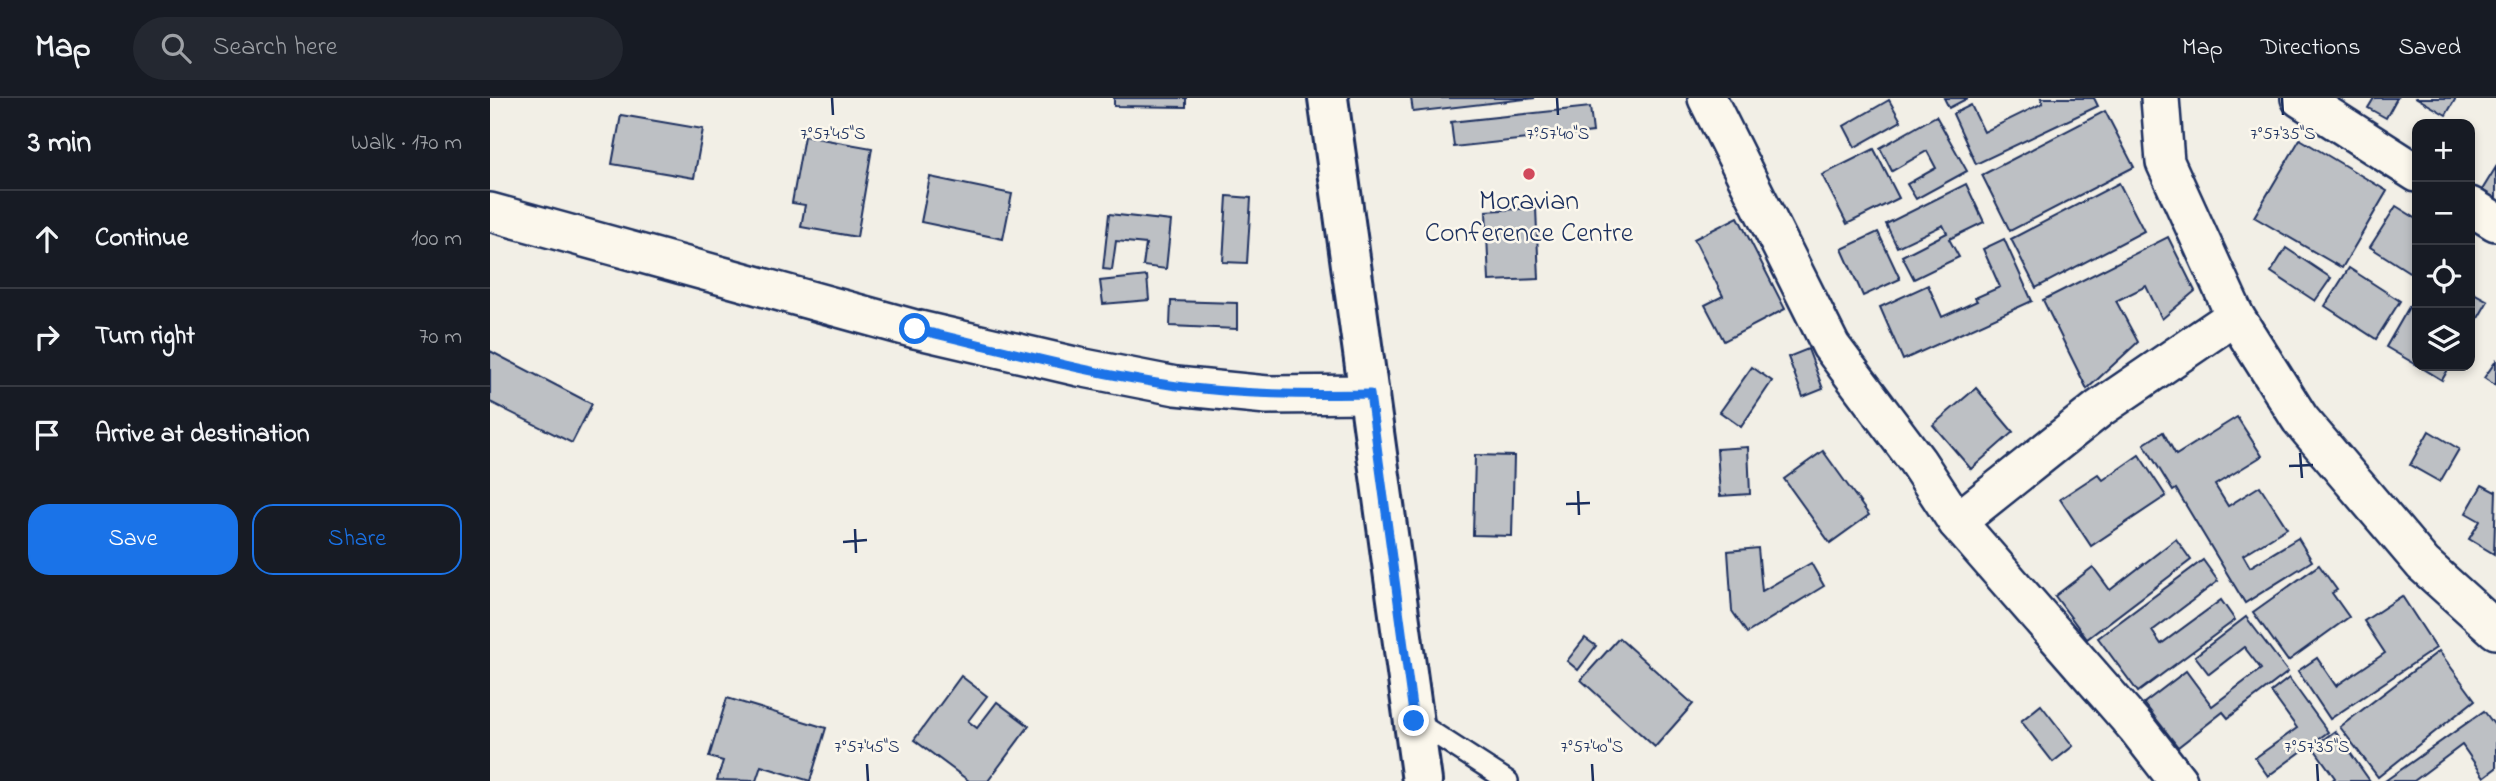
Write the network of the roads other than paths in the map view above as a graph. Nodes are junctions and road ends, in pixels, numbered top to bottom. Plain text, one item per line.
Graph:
1 (1328, 98) edge
2 (1707, 98) edge
3 (2160, 98) edge
4 (2300, 98) edge
5 (2412, 170) edge
6 (2475, 209) edge
7 (490, 212) edge
8 (2496, 222) edge
9 (2235, 316) junction
10 (1370, 394) junction
11 (1956, 522) junction
12 (2496, 630) edge
13 (1414, 721) junction
14 (1422, 781) edge
15 (1508, 781) edge
16 (2178, 781) edge

1 - 10 street
2 - 11 street
3 - 9 street
4 - 5 street
6 - 8 street
7 - 10 street
9 - 11 street
9 - 12 street
10 - 13 street
11 - 16 street
13 - 14 street
13 - 15 lane

